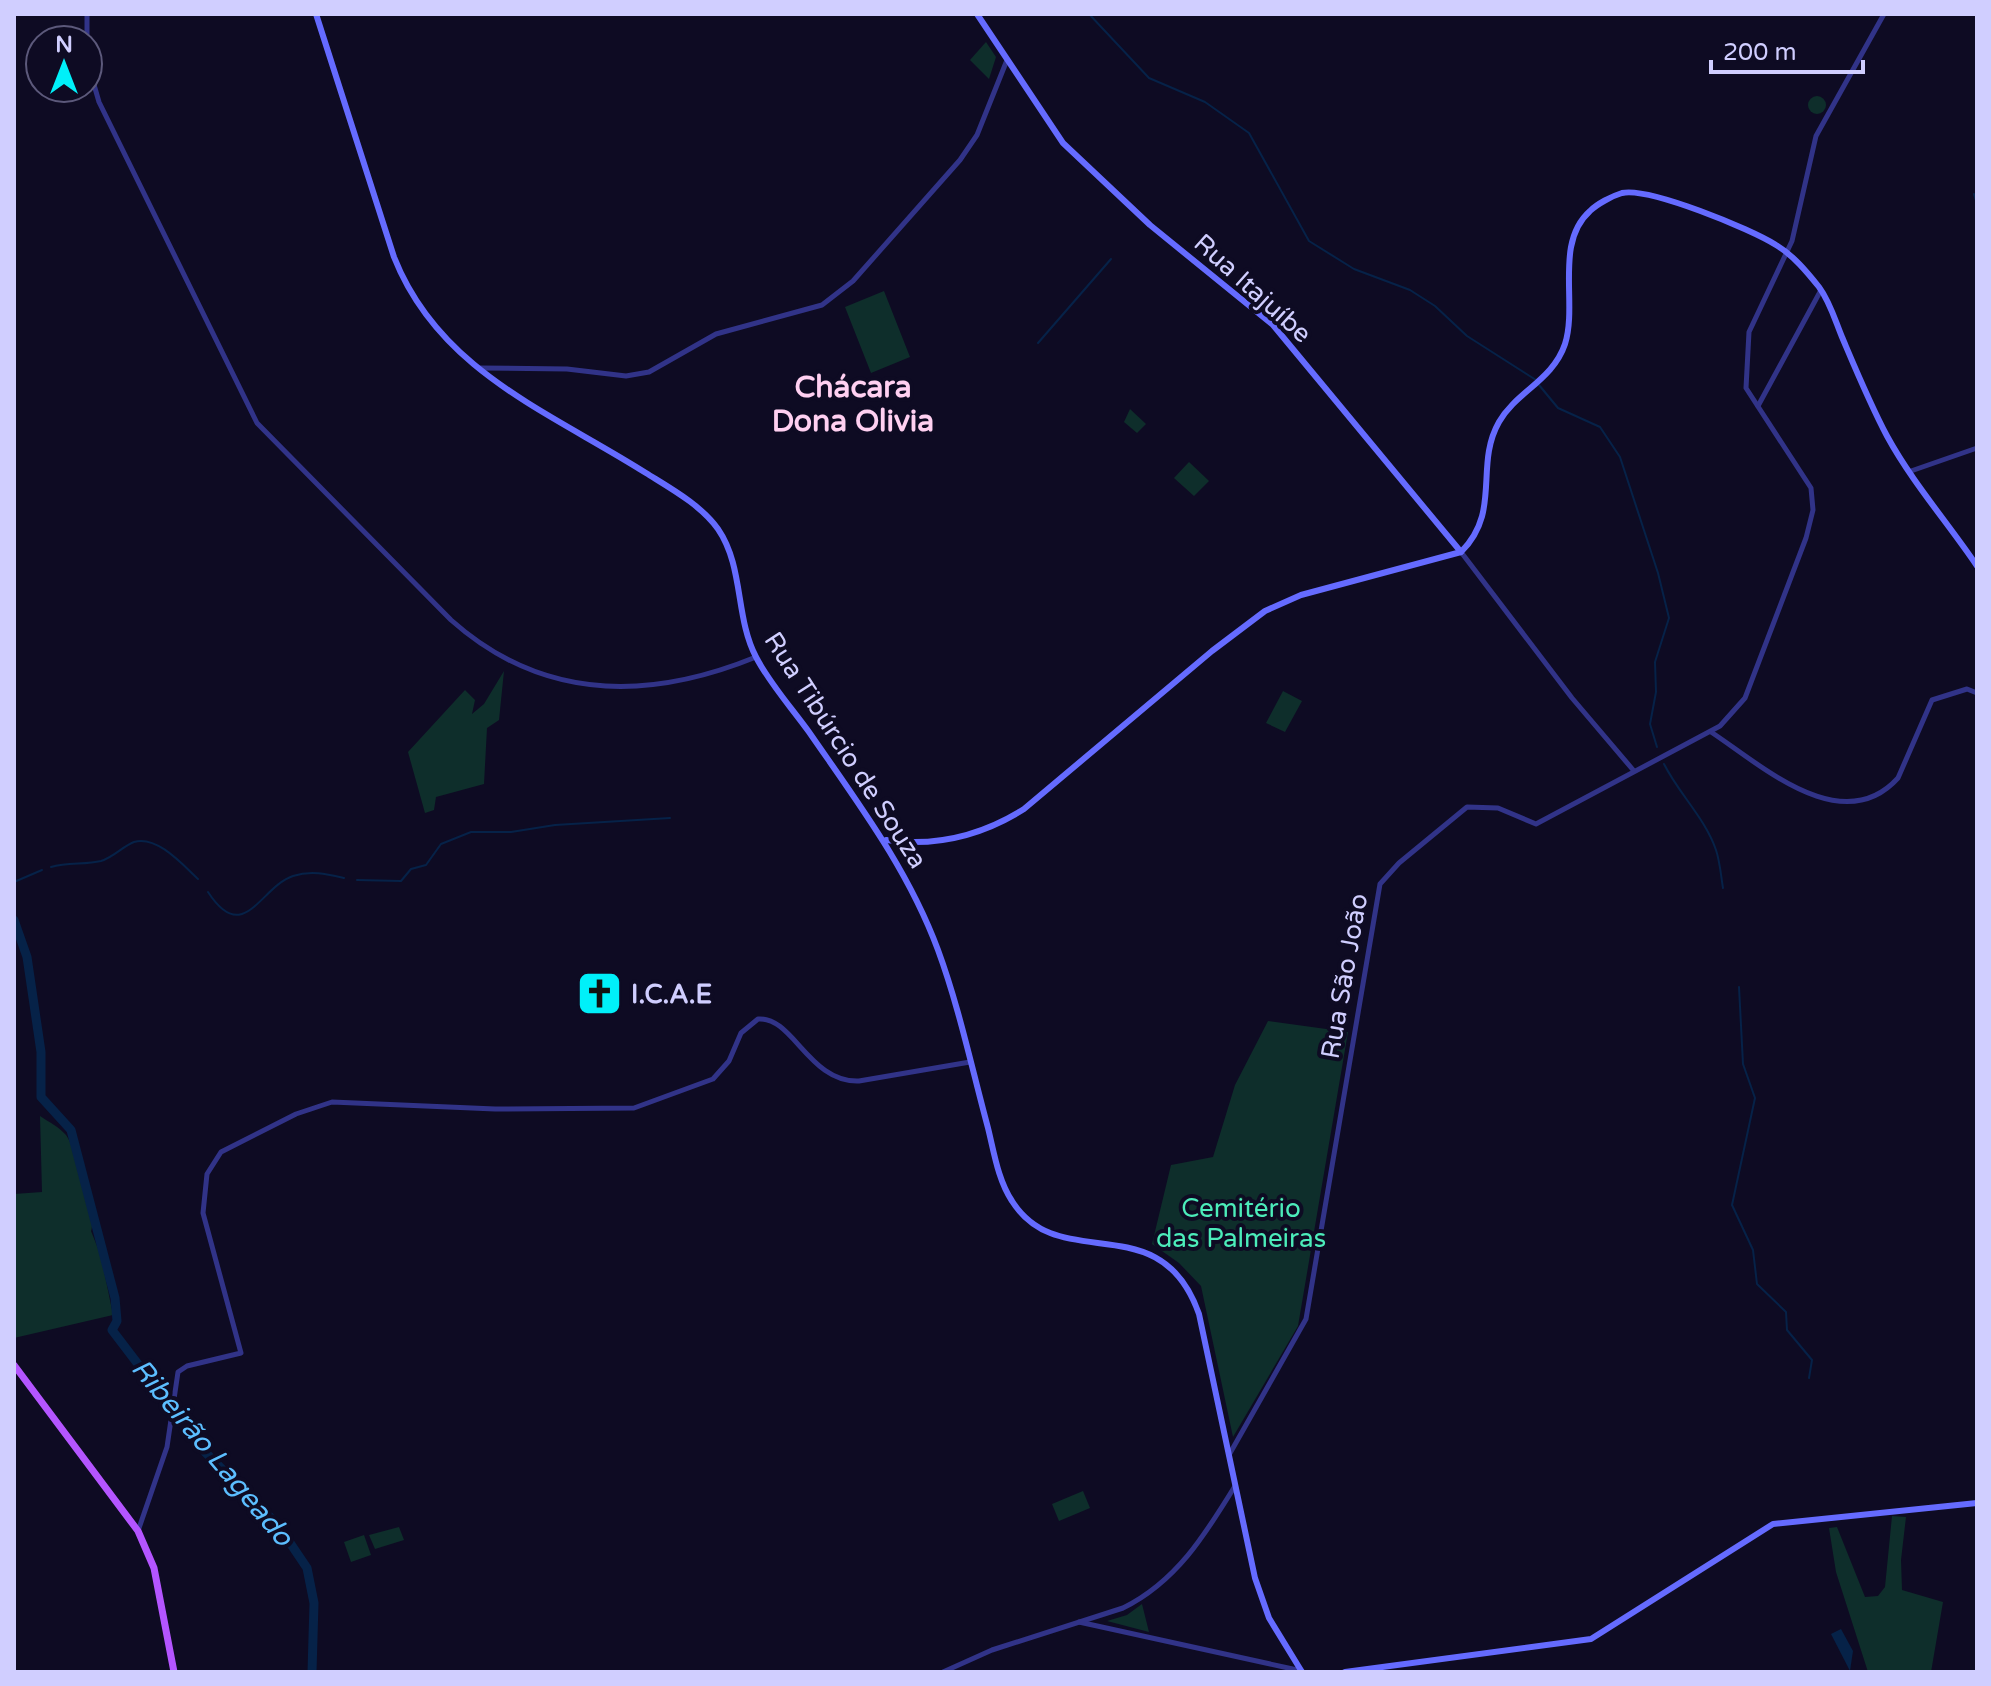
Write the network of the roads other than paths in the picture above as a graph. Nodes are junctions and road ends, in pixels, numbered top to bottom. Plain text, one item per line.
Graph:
1 (316, 14) edge
2 (977, 14) edge
3 (1884, 14) edge
4 (1007, 60) junction
5 (100, 104) edge
6 (1788, 253) junction
7 (1821, 290) junction
8 (475, 368) junction
9 (1758, 406) junction
10 (1977, 448) edge
11 (1911, 471) junction
12 (1461, 552) junction
13 (1977, 566) edge
14 (756, 657) junction
15 (1977, 693) edge
16 (1710, 732) junction
17 (1625, 764) junction
18 (1635, 771) junction
19 (1624, 777) junction
20 (886, 840) junction
21 (970, 1062) junction
22 (14, 1357) edge
23 (14, 1365) edge
24 (60, 1425) junction
25 (1229, 1455) junction
26 (1235, 1486) junction
27 (1977, 1503) edge
28 (138, 1531) junction
29 (1078, 1622) junction
30 (174, 1672) edge
31 (943, 1672) edge
32 (1302, 1672) edge
33 (1345, 1672) edge

1 - 8 main road, Rua Tibúrcio de Souza
2 - 4 main road, Rua Itajuíbe
3 - 6 street
4 - 8 street
4 - 12 main road, Rua Itajuíbe
5 - 14 street
6 - 7 main road
6 - 9 street, Rua São João
6 - 12 main road
7 - 9 street
7 - 11 main road
8 - 14 main road, Rua Tibúrcio de Souza
9 - 16 street, Rua São João
10 - 11 street
11 - 13 main road
12 - 17 street, Rua Itajuíbe
12 - 20 main road
14 - 20 main road, Rua Tibúrcio de Souza
15 - 16 street
16 - 18 street, Rua São João
17 - 18 street, Rua Itajuíbe
17 - 19 street
18 - 19 street, Rua São João
19 - 25 street, Rua São João
20 - 21 main road, Rua Tibúrcio de Souza
21 - 25 main road, Rua Tibúrcio de Souza
21 - 28 street
22 - 24 main road
23 - 24 main road
24 - 28 main road
25 - 26 main road, Rua Tibúrcio de Souza
26 - 29 street
26 - 32 main road, Rua Tibúrcio de Souza
27 - 33 main road
28 - 30 main road
29 - 31 street
29 - 32 street

